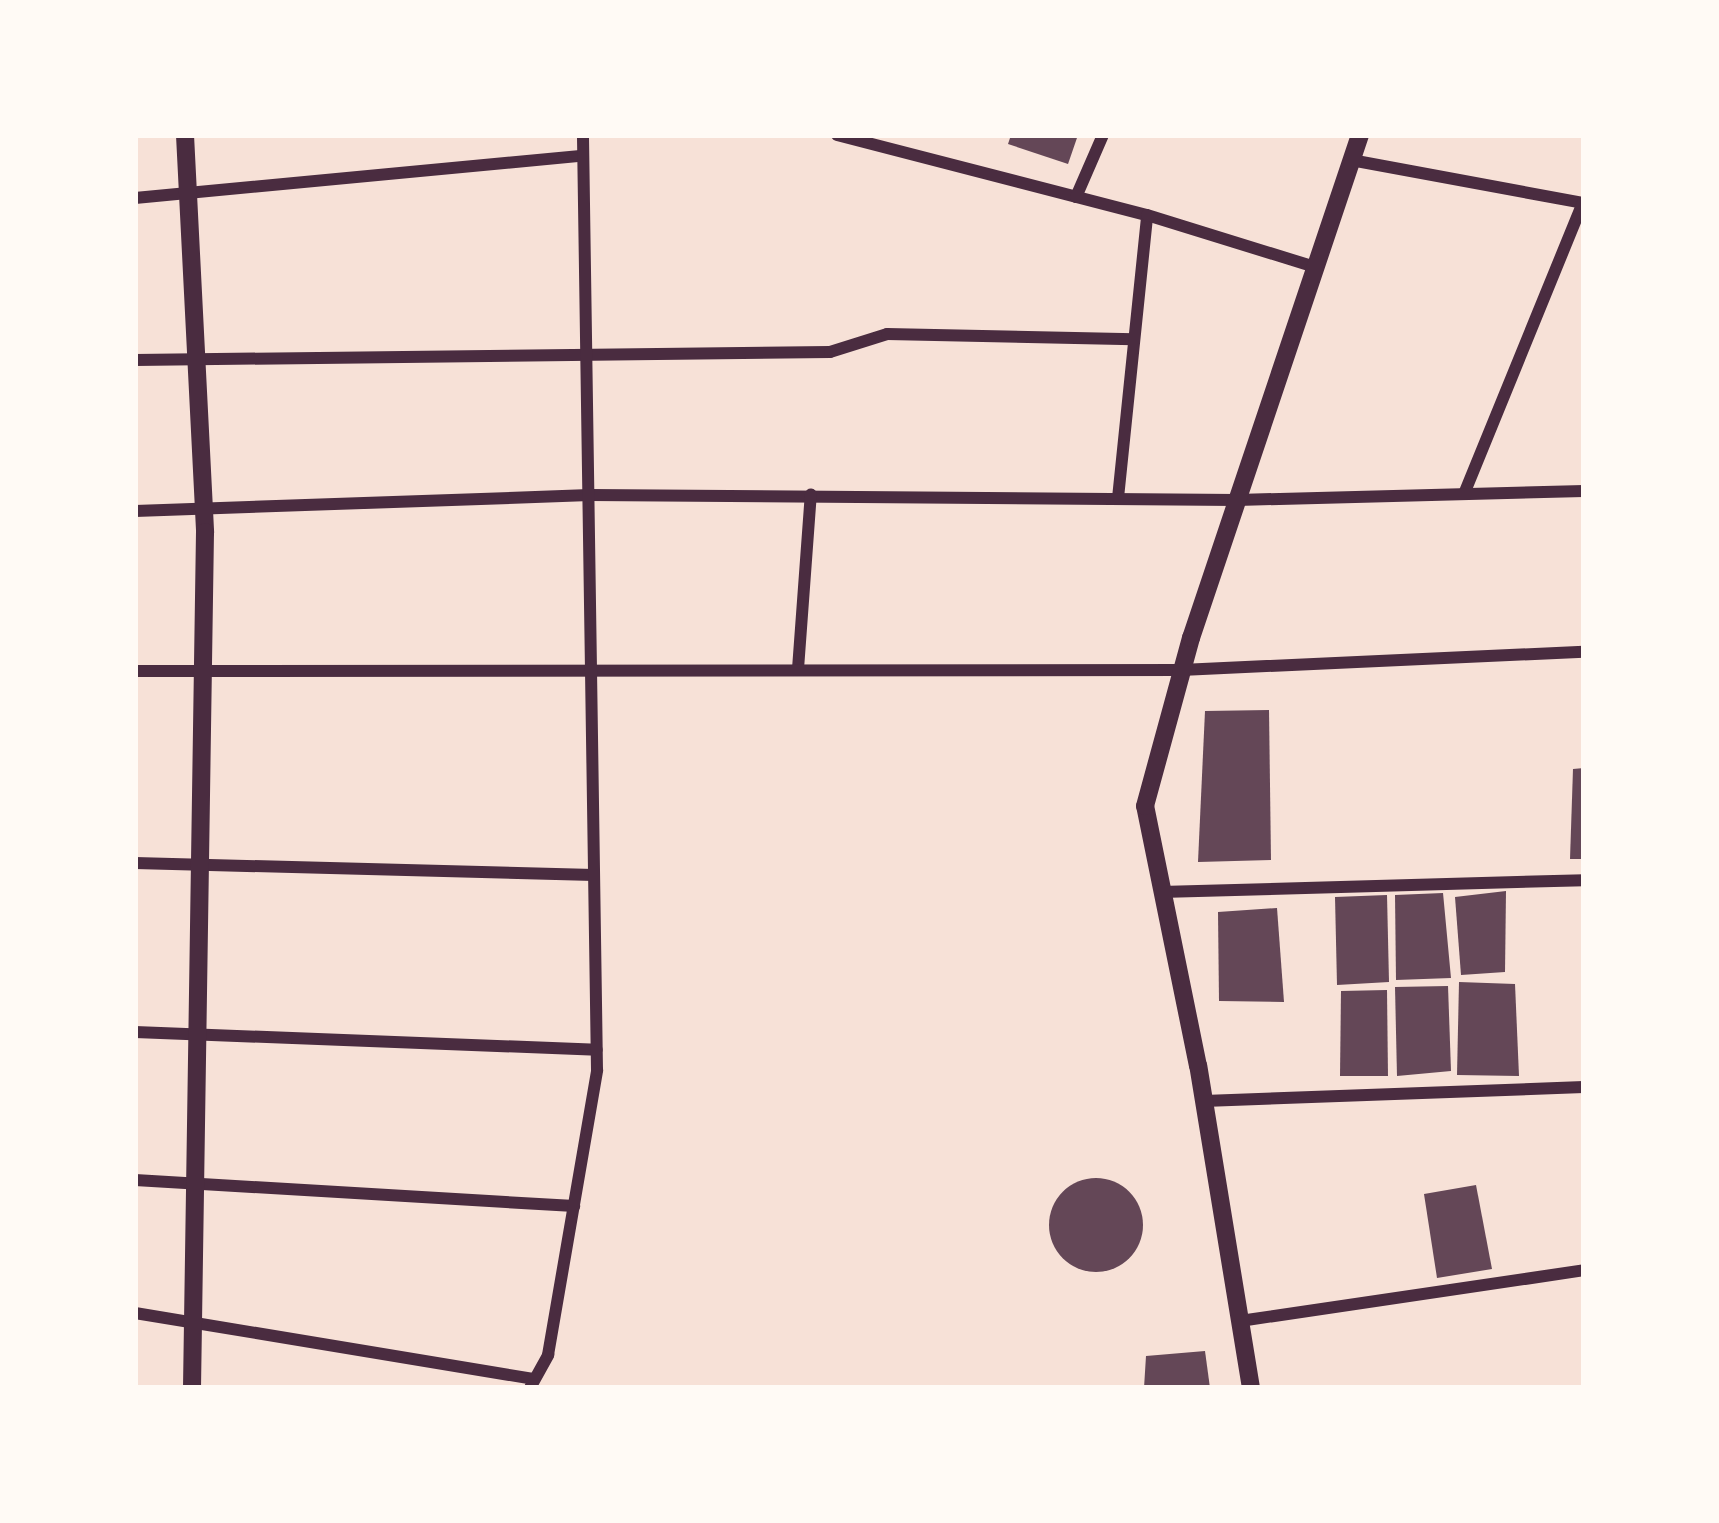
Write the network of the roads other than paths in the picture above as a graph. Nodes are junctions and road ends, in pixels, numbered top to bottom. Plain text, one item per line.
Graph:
1 (185, 135) edge
2 (584, 135) edge
3 (837, 135) edge
4 (1103, 135) edge
5 (1360, 135) edge
6 (583, 157) junction
7 (1351, 160) junction
8 (188, 193) junction
9 (1076, 196) junction
10 (135, 198) edge
11 (1584, 203) edge
12 (1147, 215) junction
13 (1315, 267) junction
14 (1134, 339) junction
15 (587, 354) junction
16 (196, 357) junction
17 (135, 360) edge
18 (1584, 491) edge
19 (811, 494) junction
20 (1464, 494) junction
21 (590, 496) junction
22 (1118, 498) junction
23 (1237, 500) junction
24 (204, 509) junction
25 (135, 511) edge
26 (1584, 652) edge
27 (591, 668) junction
28 (797, 669) junction
29 (203, 670) junction
30 (1181, 670) junction
31 (135, 671) edge
32 (135, 863) edge
33 (200, 866) junction
34 (594, 875) junction
35 (1584, 880) edge
36 (1161, 892) junction
37 (135, 1032) edge
38 (201, 1033) junction
39 (597, 1050) junction
40 (1584, 1087) edge
41 (1204, 1101) junction
42 (135, 1180) edge
43 (196, 1184) junction
44 (574, 1206) junction
45 (1584, 1270) edge
46 (135, 1313) edge
47 (194, 1321) junction
48 (1240, 1321) junction
49 (531, 1384) edge
50 (192, 1388) edge
51 (1251, 1388) edge

1 - 8 street
2 - 6 street
3 - 9 street
4 - 9 street
5 - 7 street
6 - 8 street
6 - 15 street
7 - 11 street
7 - 13 street
8 - 10 street
8 - 16 street
9 - 12 street
11 - 20 street
12 - 13 street
12 - 14 street
13 - 23 street
14 - 15 street
14 - 22 street
15 - 16 street
15 - 21 street
16 - 17 street
16 - 24 street
18 - 20 street
19 - 21 street
19 - 22 street
19 - 28 street
20 - 23 street
21 - 24 street
21 - 27 street
22 - 23 street
23 - 30 street
24 - 25 street
24 - 29 street
26 - 30 street
27 - 28 street
27 - 29 street
27 - 34 street
28 - 30 street
29 - 31 street
29 - 33 street
30 - 36 street
32 - 33 street
33 - 34 street
33 - 38 street
34 - 39 street
35 - 36 street
36 - 41 street
37 - 38 street
38 - 39 street
38 - 43 street
39 - 44 street
40 - 41 street
41 - 48 street
42 - 43 street
43 - 44 street
43 - 47 street
44 - 49 street
45 - 48 street
46 - 47 street
47 - 49 street
47 - 50 street
48 - 51 street

